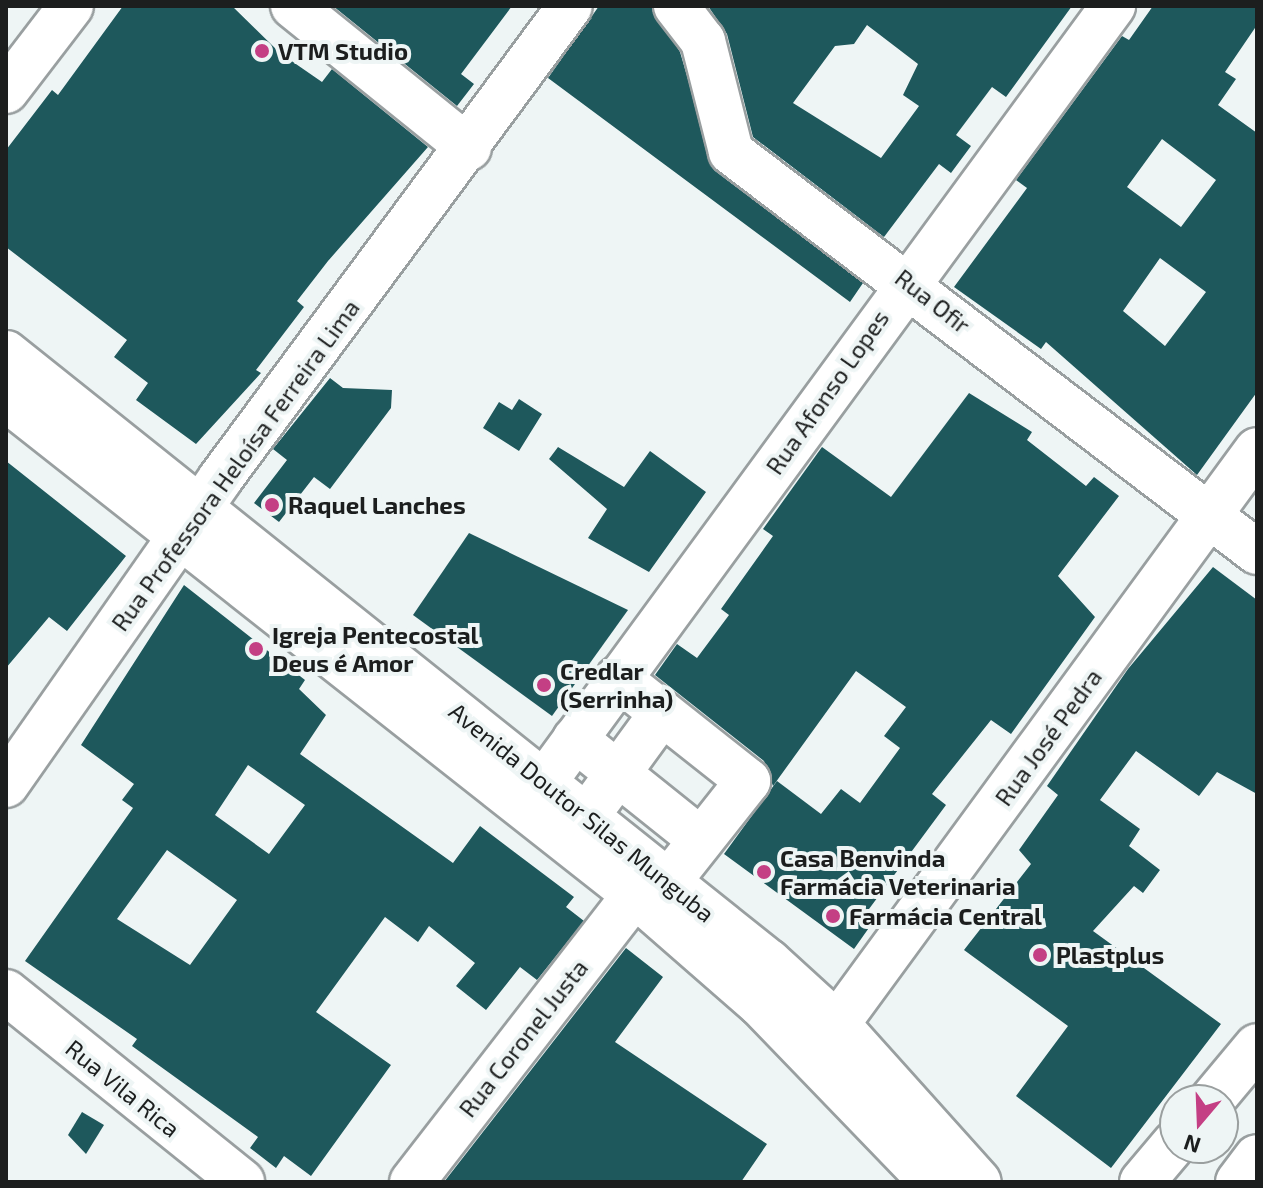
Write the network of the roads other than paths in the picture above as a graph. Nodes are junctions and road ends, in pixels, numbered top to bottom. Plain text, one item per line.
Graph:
1 (71, 6) edge
2 (293, 6) edge
3 (570, 6) edge
4 (676, 6) edge
5 (1113, 6) edge
6 (6, 91) edge
7 (469, 148) junction
8 (907, 280) junction
9 (6, 353) edge
10 (6, 399) edge
11 (1257, 450) edge
12 (1210, 517) junction
13 (190, 522) junction
14 (1257, 552) edge
15 (618, 678) junction
16 (662, 713) junction
17 (575, 739) junction
18 (617, 773) junction
19 (545, 781) junction
20 (6, 785) edge
21 (587, 815) junction
22 (701, 840) junction
23 (652, 888) junction
24 (6, 992) edge
25 (837, 1024) junction
26 (1257, 1046) edge
27 (1225, 1084) edge
28 (1257, 1157) edge
29 (1159, 1162) edge
30 (242, 1182) edge
31 (412, 1182) edge
32 (932, 1182) edge
33 (979, 1182) edge
34 (1142, 1182) edge
35 (1238, 1182) edge

1 - 6 street
2 - 7 street
3 - 7 street, Rua Professora Heloísa Ferreira Lima
4 - 8 street, Rua Ofir
5 - 8 street, Rua Afonso Lopes
7 - 13 street, Rua Professora Heloísa Ferreira Lima
8 - 12 street, Rua Ofir
8 - 15 street, Rua Afonso Lopes
9 - 13 street, Avenida Doutor Silas Munguba
10 - 13 street, Avenida Doutor Silas Munguba
11 - 12 street, Rua José Pedra
12 - 14 street, Rua Ofir
12 - 25 street, Rua José Pedra
13 - 19 street, Avenida Doutor Silas Munguba
13 - 20 street, Rua Professora Heloísa Ferreira Lima
13 - 23 street, Avenida Doutor Silas Munguba
15 - 16 street
15 - 17 street, Rua Afonso Lopes
16 - 18 street
16 - 22 street, Rua Coronel Justa
17 - 18 street
17 - 19 street, Rua Afonso Lopes
18 - 21 street
18 - 22 street
19 - 21 street, Avenida Doutor Silas Munguba
21 - 23 street, Avenida Doutor Silas Munguba
22 - 23 street, Rua Coronel Justa
23 - 25 street, Avenida Doutor Silas Munguba
23 - 31 street, Rua Coronel Justa
23 - 32 street, Avenida Doutor Silas Munguba
24 - 30 street, Rua Vila Rica
25 - 33 street, Avenida Doutor Silas Munguba
26 - 27 street
28 - 35 street
29 - 34 street

